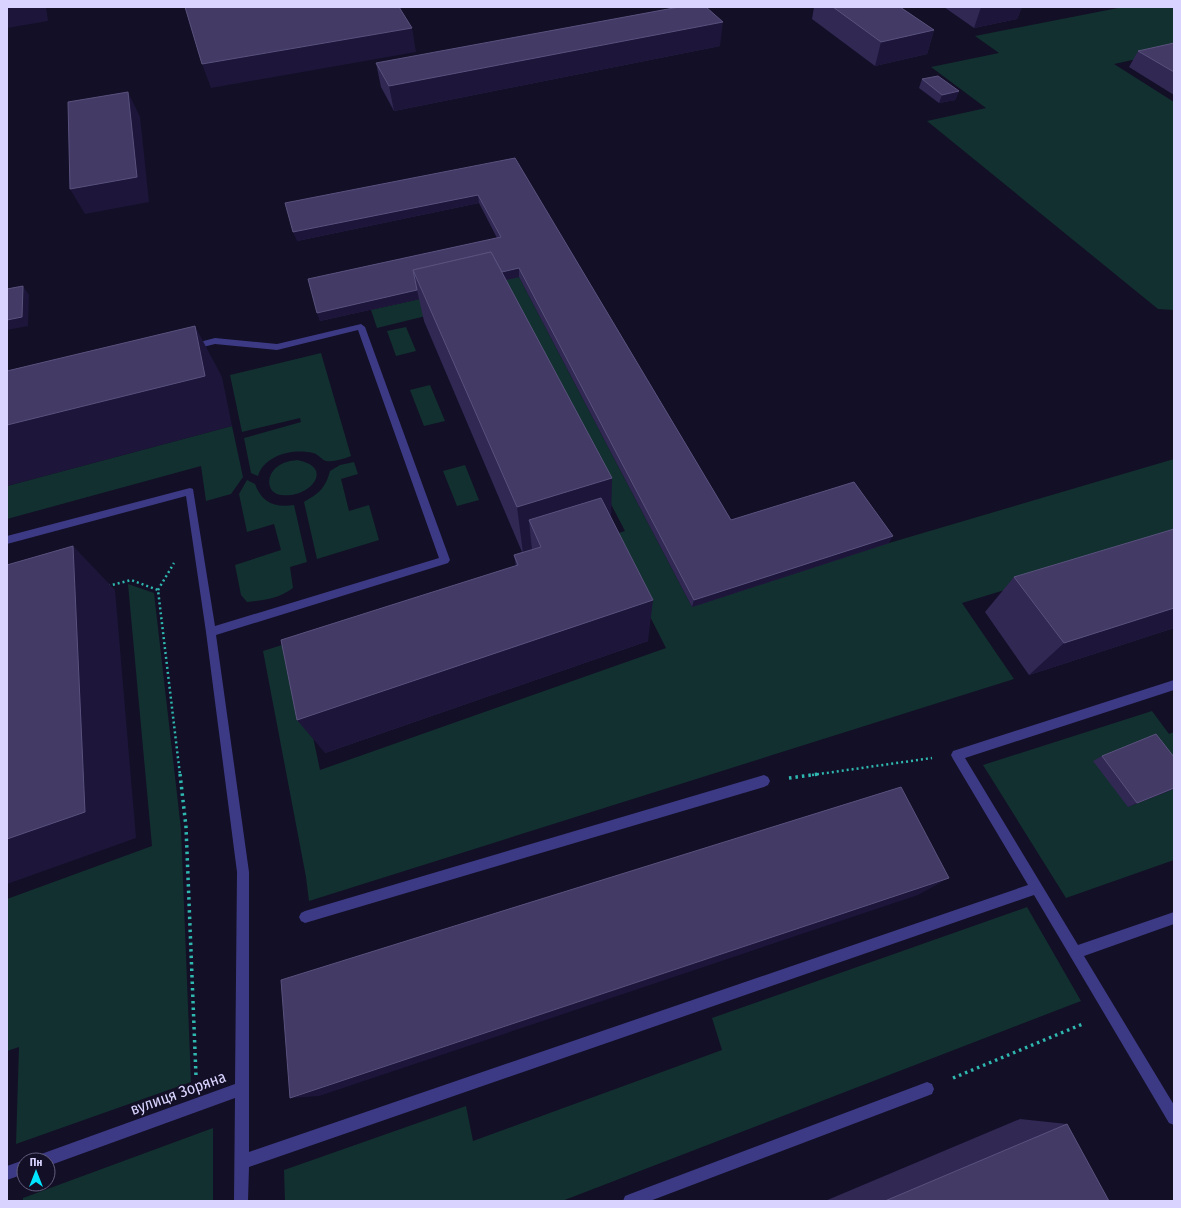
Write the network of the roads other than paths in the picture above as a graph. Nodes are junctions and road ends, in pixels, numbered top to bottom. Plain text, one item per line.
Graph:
1 (184, 349) edge
2 (7, 540) edge
3 (211, 632) junction
4 (1174, 685) edge
5 (764, 781) road end
6 (1036, 888) junction
7 (305, 917) dead end
8 (1174, 918) edge
9 (1075, 953) junction
10 (241, 1089) junction
11 (927, 1089) road end
12 (1174, 1118) edge
13 (56, 1156) edge
14 (241, 1162) junction
15 (241, 1201) edge
16 (630, 1201) edge

1 - 3 street
2 - 3 street
3 - 10 street
4 - 6 street
5 - 7 street
6 - 9 street
6 - 14 street
8 - 9 street
9 - 12 street
10 - 13 street, вулиця Зоряна
10 - 14 street, вулиця Зоряна
11 - 16 street
14 - 15 street, вулиця Зоряна

